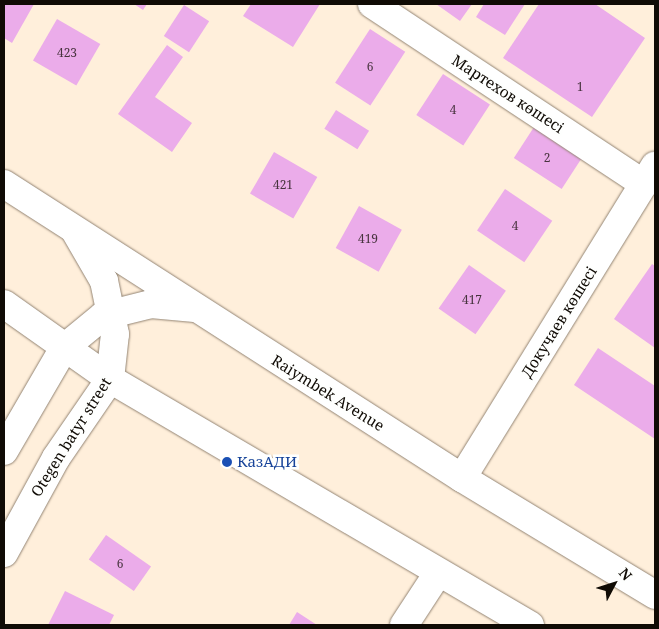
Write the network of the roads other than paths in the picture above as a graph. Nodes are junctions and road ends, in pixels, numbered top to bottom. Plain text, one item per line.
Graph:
1 (372, 4) edge
2 (650, 175) edge
3 (4, 184) edge
4 (75, 231) junction
5 (4, 304) edge
6 (195, 308) junction
7 (111, 314) junction
8 (64, 348) junction
9 (110, 379) junction
10 (4, 451) edge
11 (462, 478) junction
12 (4, 553) edge
13 (438, 573) junction
14 (655, 595) edge
15 (404, 625) edge
16 (530, 625) edge

1 - 2 main road, Мартехов көшесі
2 - 11 main road, Докучаев көшесі
3 - 4 main road, Raiymbek Avenue
4 - 6 main road, Raiymbek Avenue
4 - 7 main road, Otegen batyr street
5 - 8 main road
6 - 7 main road
6 - 11 main road, Raiymbek Avenue
7 - 8 main road
7 - 9 main road, Otegen batyr street
8 - 9 main road
8 - 10 main road
9 - 12 main road, Otegen batyr street
9 - 13 main road
11 - 14 main road, Raiymbek Avenue
13 - 15 main road
13 - 16 main road

